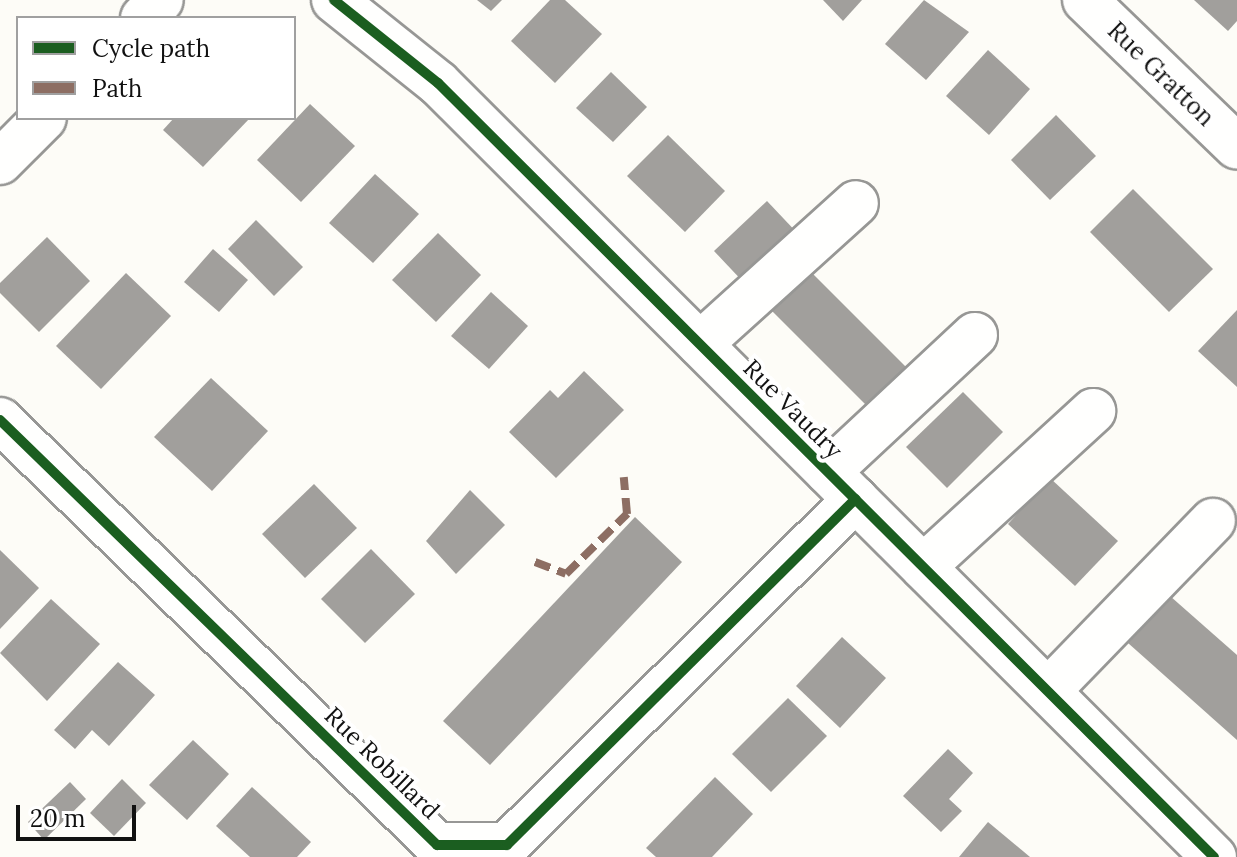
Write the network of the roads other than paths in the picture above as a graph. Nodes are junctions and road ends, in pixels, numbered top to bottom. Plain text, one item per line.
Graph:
1 (161, 0) edge
2 (334, 0) edge
3 (1085, 0) edge
4 (145, 16) edge
5 (42, 120) edge
6 (1233, 135) edge
7 (0, 162) edge
8 (856, 203) dead end
9 (975, 335) dead end
10 (700, 344) junction
11 (1093, 411) dead end
12 (0, 420) edge
13 (841, 485) junction
14 (1213, 521) dead end
15 (923, 567) junction
16 (1048, 691) junction
17 (1237, 835) edge
18 (1200, 852) edge

1 - 4 street
2 - 10 street, Rue Vaudry
3 - 6 street, Rue Gratton
5 - 7 street
8 - 10 street
9 - 13 street, Rue Robillard
10 - 13 street, Rue Vaudry
11 - 15 street
12 - 13 street, Rue Robillard
13 - 15 street, Rue Vaudry
14 - 16 street
15 - 16 street, Rue Vaudry
16 - 18 street, Rue Vaudry
17 - 18 street

